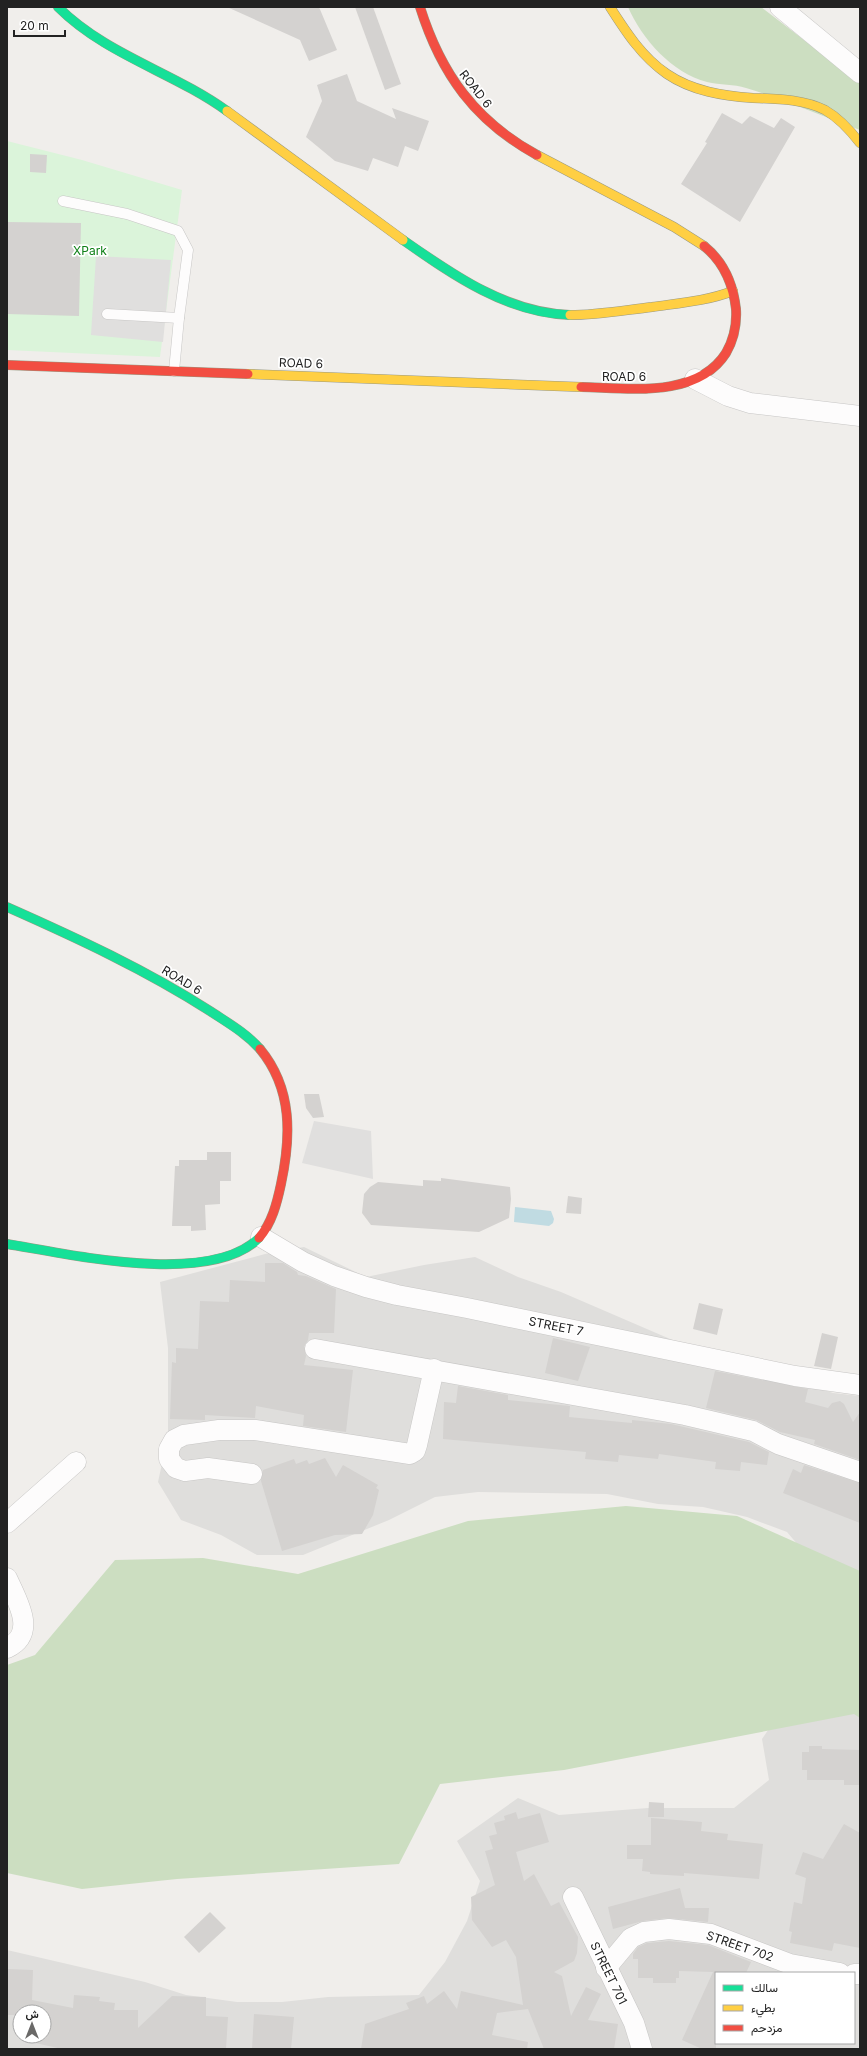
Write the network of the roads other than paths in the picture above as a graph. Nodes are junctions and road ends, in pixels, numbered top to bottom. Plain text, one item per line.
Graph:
1 (58, 7) edge
2 (420, 7) edge
3 (610, 7) edge
4 (780, 7) edge
5 (860, 73) edge
6 (860, 143) edge
7 (63, 201) dead end
8 (734, 291) junction
9 (107, 314) dead end
10 (179, 318) junction
11 (7, 366) edge
12 (174, 371) junction
13 (695, 379) junction
14 (860, 416) edge
15 (7, 907) edge
16 (261, 1237) junction
17 (7, 1244) edge
18 (315, 1349) dead end
19 (434, 1369) junction
20 (860, 1385) edge
21 (76, 1462) dead end
22 (860, 1472) edge
23 (252, 1474) dead end
24 (7, 1523) edge
25 (7, 1578) edge
26 (7, 1648) edge
27 (573, 1897) dead end
28 (606, 1968) junction
29 (834, 1972) edge
30 (642, 2049) edge

1 - 8 street
2 - 8 street, ROAD 6
3 - 6 street
4 - 5 street
7 - 10 lane
8 - 13 street, ROAD 6
9 - 10 lane
10 - 12 lane
11 - 12 street, ROAD 6
12 - 13 street, ROAD 6
13 - 14 street
15 - 16 street, ROAD 6
16 - 17 street
16 - 20 street, STREET 7
18 - 19 street
19 - 22 street
19 - 23 street
21 - 24 street
25 - 26 street
27 - 28 street, STREET 701
28 - 29 street, STREET 702
28 - 30 street, STREET 701

